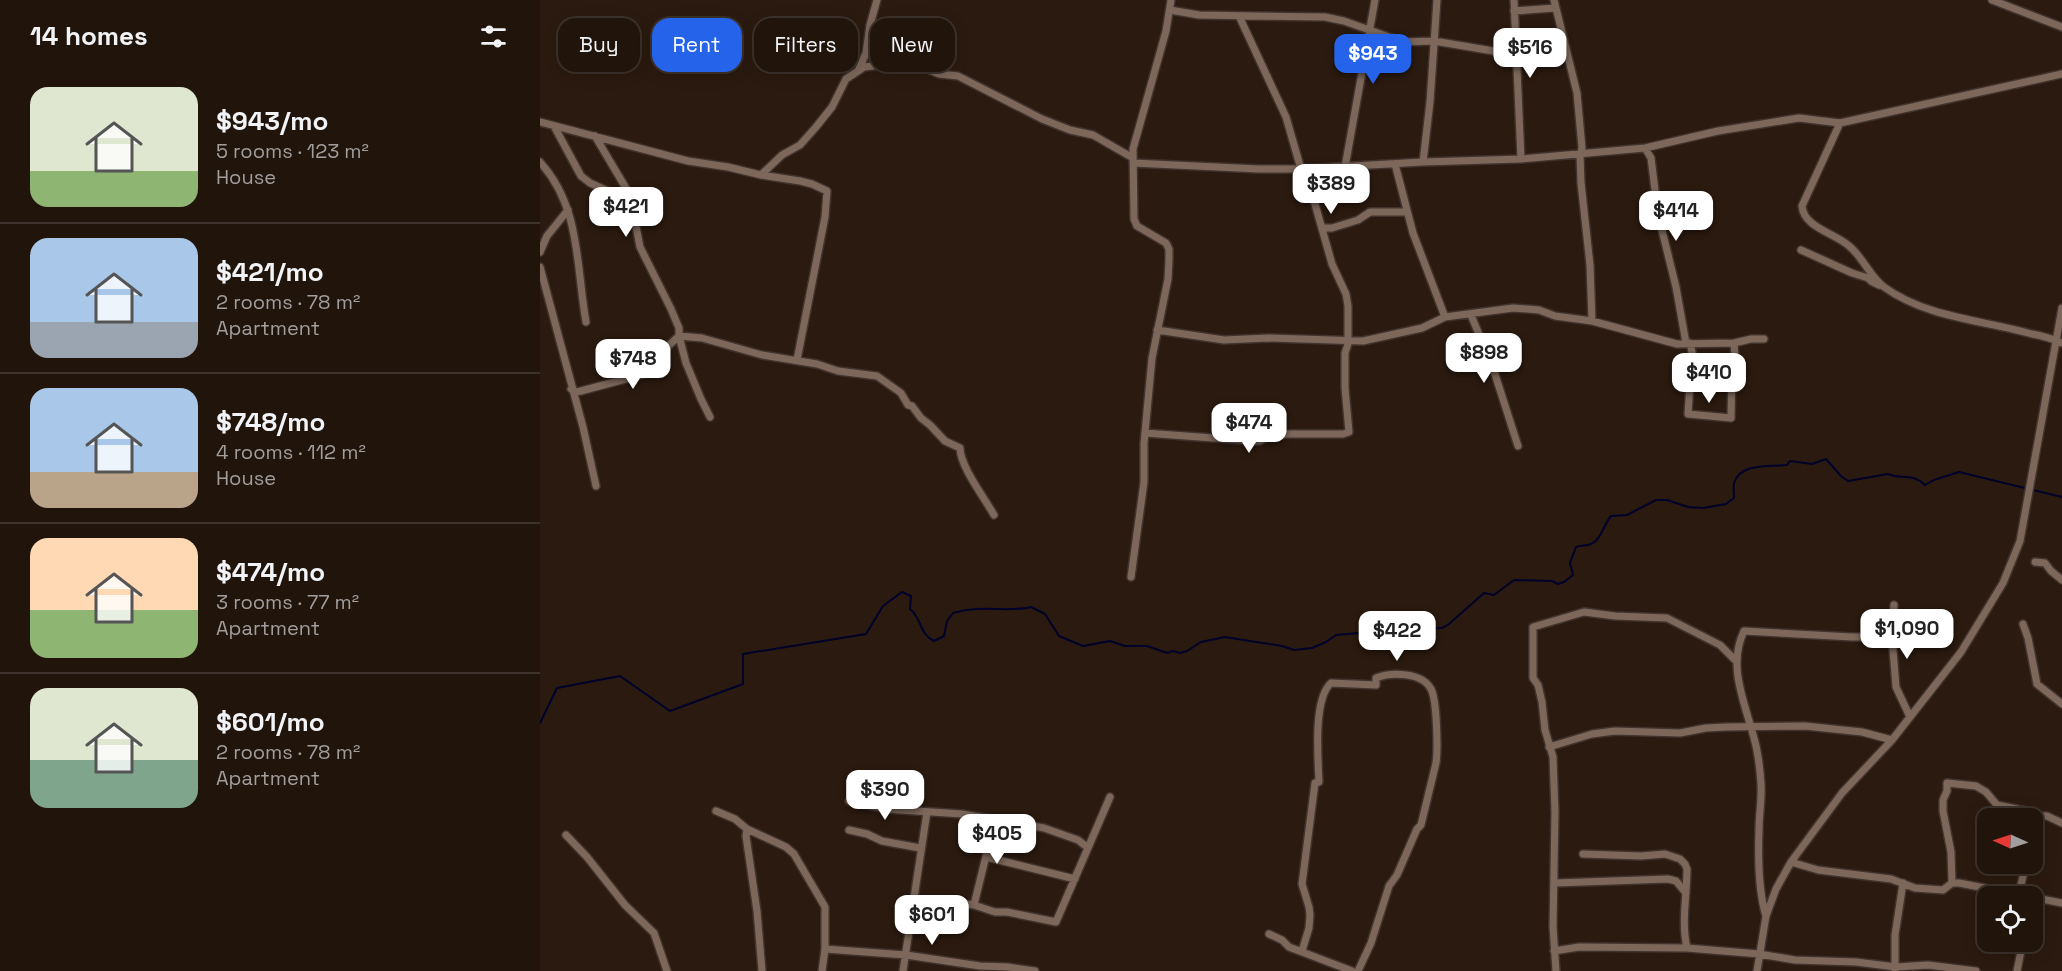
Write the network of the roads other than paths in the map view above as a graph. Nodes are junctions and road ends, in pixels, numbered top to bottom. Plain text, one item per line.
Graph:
1 (877, 0) edge
2 (1171, 0) edge
3 (1375, 0) edge
4 (1437, 0) edge
5 (1514, 0) edge
6 (1992, 0) edge
7 (1554, 4) edge
8 (1170, 10) junction
9 (1514, 11) junction
10 (1239, 16) junction
11 (2062, 27) edge
12 (1369, 31) junction
13 (1434, 41) junction
14 (1517, 55) junction
15 (860, 69) junction
16 (2062, 74) edge
17 (540, 122) edge
18 (1840, 123) junction
19 (554, 126) junction
20 (595, 136) junction
21 (1645, 148) junction
22 (1580, 155) junction
23 (1521, 159) junction
24 (1133, 160) junction
25 (540, 162) edge
26 (1423, 162) junction
27 (1395, 164) junction
28 (1346, 167) junction
29 (1301, 169) junction
30 (761, 175) junction
31 (633, 208) junction
32 (568, 210) junction
33 (1407, 212) junction
34 (1322, 228) junction
35 (1801, 249) dead end
36 (540, 252) edge
37 (540, 267) edge
38 (1882, 286) junction
39 (2062, 308) edge
40 (1471, 315) junction
41 (1445, 317) junction
42 (1592, 321) junction
43 (586, 322) dead end
44 (1157, 330) junction
45 (679, 336) junction
46 (1764, 339) dead end
47 (1347, 341) junction
48 (2060, 342) edge
49 (1688, 343) junction
50 (1734, 343) junction
51 (796, 360) junction
52 (571, 389) junction
53 (710, 417) dead end
54 (1145, 433) junction
55 (1518, 446) dead end
56 (596, 486) dead end
57 (994, 515) dead end
58 (2035, 562) dead end
59 (1131, 577) dead end
60 (2062, 580) edge
61 (1894, 605) dead end
62 (2023, 624) dead end
63 (1892, 637) junction
64 (1735, 660) junction
65 (2062, 704) edge
66 (1910, 717) junction
67 (1750, 727) junction
68 (1892, 740) junction
69 (1549, 747) junction
70 (1110, 797) dead end
71 (849, 801) dead end
72 (2012, 808) edge
73 (716, 811) dead end
74 (927, 812) junction
75 (2043, 816) edge
76 (995, 819) junction
77 (2062, 823) edge
78 (747, 830) junction
79 (849, 830) dead end
80 (566, 835) dead end
81 (920, 848) junction
82 (1088, 848) junction
83 (1583, 854) dead end
84 (986, 857) junction
85 (1791, 862) junction
86 (1075, 879) junction
87 (1554, 883) junction
88 (1903, 883) junction
89 (1952, 883) junction
90 (1915, 888) junction
91 (1977, 888) edge
92 (1686, 893) junction
93 (1902, 896) junction
94 (914, 899) junction
95 (2043, 900) edge
96 (2062, 903) edge
97 (974, 905) junction
98 (1766, 916) junction
99 (1269, 934) dead end
100 (1687, 948) junction
101 (825, 949) junction
102 (1302, 951) junction
103 (1554, 951) junction
104 (2021, 952) edge
105 (1759, 954) junction
106 (906, 955) junction
107 (1895, 969) edge
108 (1939, 969) edge
109 (667, 971) edge
110 (762, 971) edge
111 (822, 971) edge
112 (903, 971) edge
113 (1035, 971) edge
114 (1352, 971) edge
115 (1358, 971) edge
116 (1556, 971) edge
117 (1757, 971) edge
118 (1976, 971) edge
119 (2017, 971) edge

1 - 15 street
2 - 8 street
3 - 12 street
4 - 13 street
5 - 9 street
6 - 11 street
7 - 9 street
7 - 22 street
8 - 10 street
8 - 24 street
9 - 14 street
10 - 12 street
10 - 29 street
12 - 13 street
12 - 28 street
13 - 14 street
13 - 26 street
14 - 23 street
15 - 24 street
15 - 30 street
16 - 18 street
17 - 19 street
18 - 21 street
18 - 38 street
19 - 20 street
19 - 31 street
20 - 30 street
20 - 31 street
21 - 22 street
21 - 49 street
22 - 23 street
22 - 42 street
23 - 26 street
24 - 29 street
24 - 44 street
25 - 32 street
26 - 27 street
27 - 28 street
27 - 33 street
28 - 29 street
29 - 34 street
30 - 51 street
31 - 45 street
32 - 36 street
32 - 43 street
33 - 34 street
33 - 41 street
34 - 47 street
35 - 38 street
37 - 52 street
38 - 48 street
39 - 48 street
40 - 41 street
40 - 42 street
40 - 55 street
41 - 47 street
42 - 49 street
44 - 47 street
44 - 54 street
45 - 51 street
45 - 52 street
45 - 53 street
46 - 50 street
47 - 54 street
48 - 66 street
49 - 50 street
49 - 50 street
51 - 57 street
52 - 56 street
54 - 59 street
58 - 60 street
61 - 63 street
62 - 65 street
63 - 64 street
63 - 66 street
64 - 67 street
64 - 69 street
66 - 68 street
67 - 68 street
67 - 69 street
67 - 98 street
68 - 85 street
69 - 87 street
70 - 82 street
71 - 74 street
72 - 89 street
73 - 78 street
74 - 76 street
74 - 81 street
75 - 77 street
76 - 82 street
76 - 84 street
78 - 101 street
78 - 110 street
79 - 81 street
80 - 109 street
81 - 94 street
82 - 86 street
83 - 92 street
84 - 86 street
84 - 97 street
85 - 88 street
85 - 98 street
86 - 97 street
87 - 92 street
87 - 103 street
88 - 90 street
88 - 93 street
89 - 90 street
89 - 91 street
90 - 93 street
92 - 100 street
93 - 107 street
94 - 97 street
94 - 106 street
95 - 96 street
98 - 105 street
99 - 102 street
100 - 103 street
100 - 105 street
101 - 106 street
101 - 111 street
102 - 114 street
102 - 115 street
103 - 116 street
104 - 119 street
105 - 107 street
105 - 117 street
106 - 112 street
106 - 113 street
107 - 108 street
108 - 118 street

